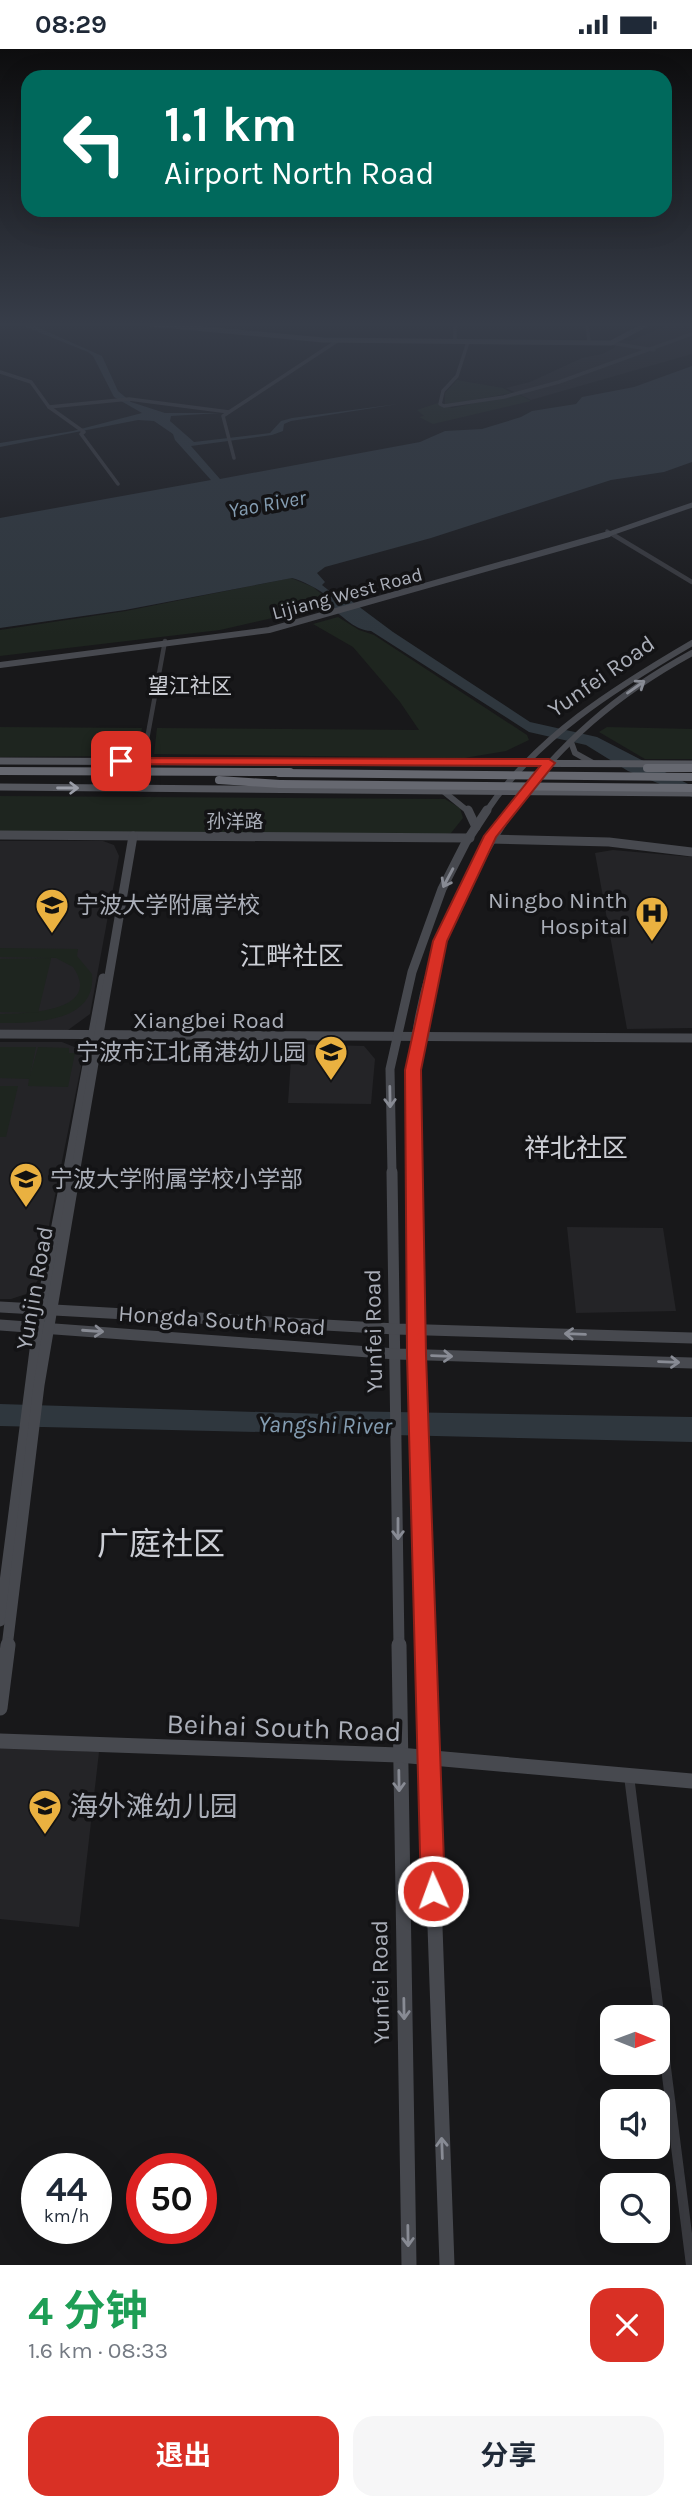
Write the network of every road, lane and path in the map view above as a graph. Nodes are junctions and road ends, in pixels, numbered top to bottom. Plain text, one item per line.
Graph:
1 (77, 427) edge
2 (226, 427) edge
3 (234, 458) dead end
4 (118, 484) dead end
5 (692, 503) edge
6 (609, 533) junction
7 (692, 582) edge
8 (165, 643) junction
9 (692, 643) edge
10 (692, 653) edge
11 (0, 663) edge
12 (571, 742) junction
13 (0, 761) edge
14 (144, 761) junction
15 (524, 763) junction
16 (549, 763) junction
17 (593, 763) junction
18 (692, 766) edge
19 (0, 771) edge
20 (0, 778) edge
21 (279, 779) junction
22 (692, 779) edge
23 (0, 787) edge
24 (443, 791) junction
25 (692, 791) edge
26 (499, 792) junction
27 (524, 792) junction
28 (476, 827) junction
29 (0, 835) edge
30 (131, 836) junction
31 (470, 838) junction
32 (489, 839) junction
33 (692, 852) edge
34 (0, 1036) edge
35 (95, 1036) junction
36 (418, 1037) junction
37 (397, 1038) junction
38 (692, 1038) edge
39 (0, 1307) edge
40 (47, 1309) junction
41 (0, 1325) edge
42 (43, 1327) junction
43 (396, 1329) junction
44 (416, 1329) junction
45 (692, 1338) edge
46 (396, 1354) junction
47 (416, 1355) junction
48 (692, 1363) edge
49 (26, 1454) junction
50 (0, 1622) edge
51 (0, 1707) edge
52 (0, 1741) edge
53 (399, 1755) junction
54 (428, 1758) junction
55 (629, 1776) junction
56 (692, 1781) edge
57 (409, 2265) edge
58 (447, 2265) edge
59 (691, 2265) edge

1 - 4 street
2 - 3 street
5 - 6 main road, Lijiang West Road
6 - 7 street
6 - 8 main road, Lijiang West Road
8 - 11 main road, Lijiang West Road
8 - 14 street
9 - 15 main road, Yunfei Road
12 -> 10 main road, Yunfei Road
12 - 16 main road, Yunfei Road
12 - 17 main road
13 - 14 main road
14 - 15 main road
15 - 16 main road
15 - 26 main road, Yunfei Road
16 - 17 main road
16 - 27 main road, Yunfei Road
17 - 18 main road
18 - 21 highway, bridge
19 - 21 highway
20 - 21 highway
21 - 22 highway, bridge
21 - 25 highway, bridge
23 -> 24 main road
24 - 26 main road
24 - 28 main road
25 - 27 main road, bridge
26 - 27 main road
26 - 28 main road, Yunfei Road
27 - 32 main road, Yunfei Road
28 - 31 main road, Yunfei Road
29 - 30 main road, 孙洋路
30 - 31 main road, 孙洋路
30 - 35 main road, Yunjin Road
31 -> 37 main road, Yunfei Road
32 - 33 main road
32 - 36 main road, Yunfei Road
34 - 35 main road, Xiangbei Road
35 - 37 main road, Xiangbei Road
35 - 40 main road, Yunjin Road
36 - 37 main road, Xiangbei Road
36 - 38 main road, Xiangbei Road
36 - 44 main road, Yunfei Road
37 -> 43 main road, Yunfei Road
39 - 40 main road, Hongda South Road
40 - 42 main road, Yunjin Road
40 - 43 main road, Hongda South Road
41 - 42 main road, Hongda South Road
42 -> 46 main road, Hongda South Road
42 - 49 main road, Yunjin Road
43 - 44 main road, Hongda South Road
43 - 46 main road, Yunfei Road
45 -> 44 main road, Hongda South Road
44 - 47 main road, Yunfei Road
46 - 47 main road, Hongda South Road
46 -> 53 main road, Yunfei Road
47 -> 48 main road, Hongda South Road
47 - 54 main road, Yunfei Road
49 - 50 main road, Yunjin Road
49 - 51 main road, Yunjin Road
52 - 53 main road, Beihai South Road
53 - 54 main road, Beihai South Road
53 -> 57 main road, Yunfei Road
54 - 55 main road, Beihai South Road
58 -> 54 main road, Yunfei Road
55 - 56 main road, Beihai South Road
55 - 59 street

